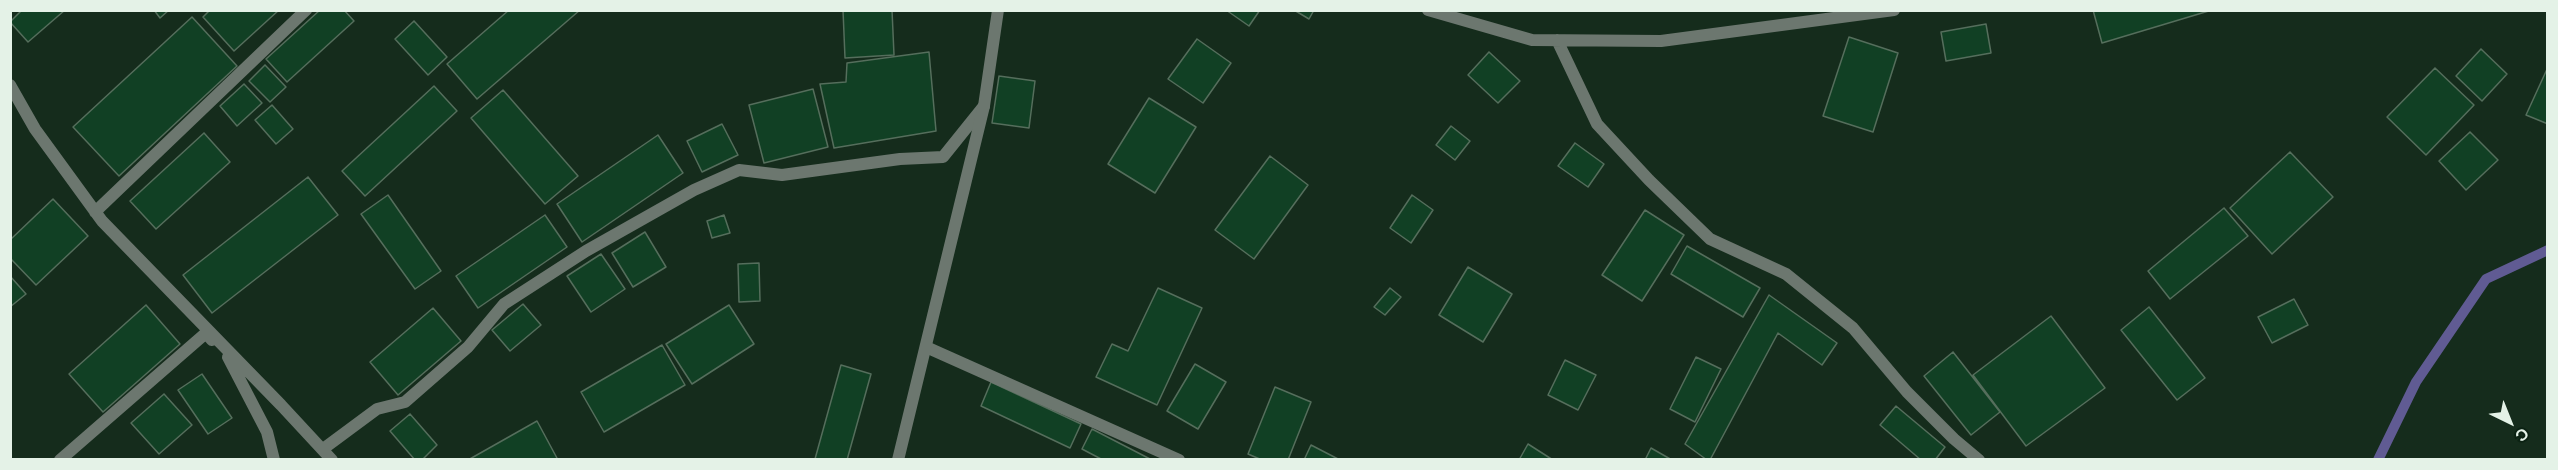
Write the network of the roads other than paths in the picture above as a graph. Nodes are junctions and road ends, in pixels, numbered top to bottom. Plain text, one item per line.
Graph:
1 (306, 10) edge
2 (999, 10) edge
3 (1428, 10) edge
4 (1894, 10) edge
5 (1557, 40) junction
6 (10, 85) edge
7 (984, 106) junction
8 (95, 212) junction
9 (926, 347) junction
10 (322, 449) junction
11 (60, 459) edge
12 (274, 459) edge
13 (332, 459) edge
14 (898, 459) edge
15 (1179, 459) edge
16 (1979, 459) edge

1 - 8 street
2 - 7 street
3 - 5 street
4 - 5 street
5 - 16 street
6 - 8 street
7 - 9 street
7 - 10 street
8 - 10 street
9 - 14 street
9 - 15 street
10 - 13 street
11 - 12 street

